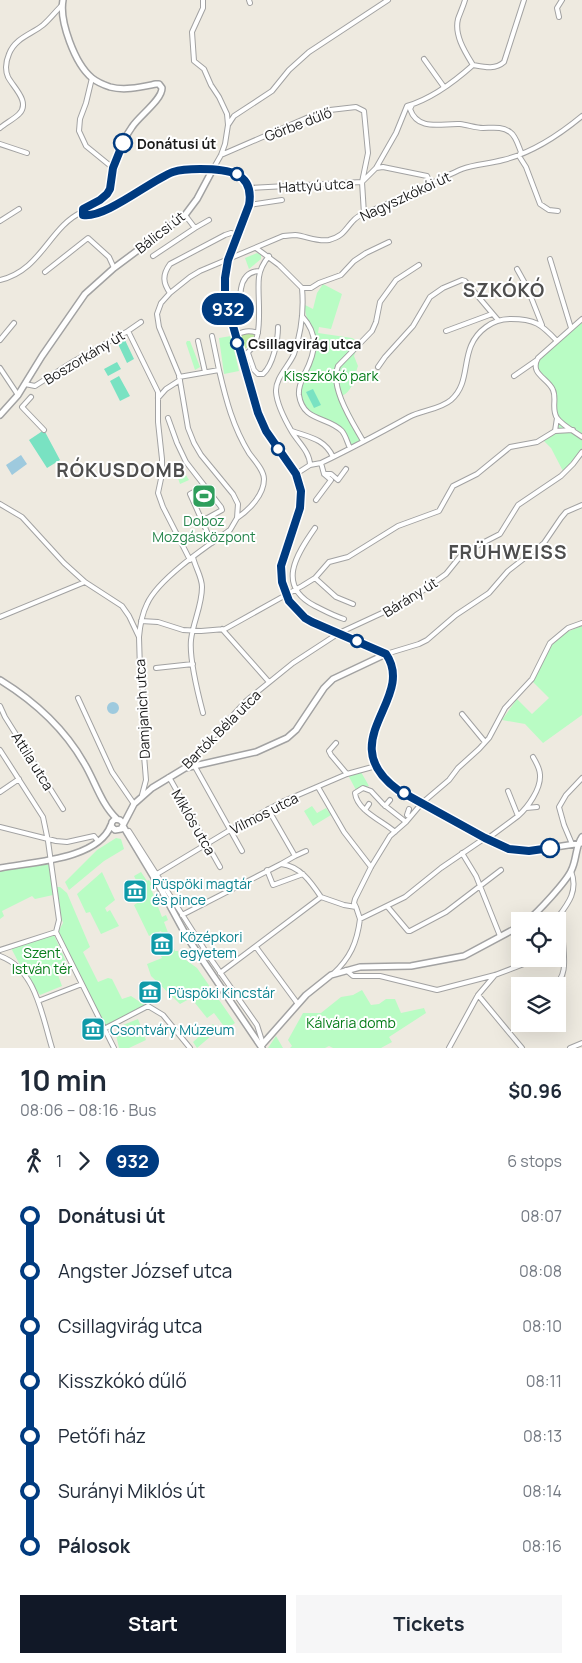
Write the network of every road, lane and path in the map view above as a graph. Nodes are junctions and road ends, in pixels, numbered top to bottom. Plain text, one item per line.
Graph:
1 (203, 0) edge
2 (388, 0) edge
3 (465, 0) edge
4 (524, 0) edge
5 (562, 0) edge
6 (62, 1) edge
7 (559, 17) dead end
8 (424, 59) dead end
9 (473, 65) junction
10 (92, 78) junction
11 (444, 88) junction
12 (412, 105) junction
13 (582, 116) edge
14 (228, 124) junction
15 (0, 128) edge
16 (0, 144) edge
17 (27, 153) dead end
18 (222, 155) junction
19 (518, 156) junction
20 (113, 168) junction
21 (376, 168) junction
22 (213, 169) junction
23 (362, 182) junction
24 (431, 184) junction
25 (249, 188) junction
26 (282, 200) dead end
27 (249, 205) junction
28 (19, 209) dead end
29 (558, 211) dead end
30 (82, 212) junction
31 (364, 214) junction
32 (185, 215) junction
33 (210, 220) dead end
34 (0, 221) edge
35 (195, 228) junction
36 (238, 235) junction
37 (389, 242) dead end
38 (256, 248) junction
39 (153, 256) dead end
40 (269, 256) junction
41 (550, 259) dead end
42 (228, 260) junction
43 (419, 265) dead end
44 (114, 268) junction
45 (517, 269) dead end
46 (260, 271) junction
47 (45, 272) dead end
48 (0, 280) edge
49 (302, 288) junction
50 (170, 293) junction
51 (492, 314) junction
52 (302, 316) junction
53 (243, 319) dead end
54 (498, 320) junction
55 (582, 320) edge
56 (14, 322) dead end
57 (141, 322) dead end
58 (542, 325) junction
59 (278, 327) dead end
60 (572, 328) junction
61 (446, 331) dead end
62 (128, 332) junction
63 (258, 333) junction
64 (212, 336) dead end
65 (235, 336) junction
66 (0, 340) edge
67 (198, 341) dead end
68 (557, 341) junction
69 (248, 354) junction
70 (241, 356) junction
71 (537, 360) junction
72 (378, 367) dead end
73 (0, 368) edge
74 (219, 370) junction
75 (205, 372) junction
76 (514, 376) dead end
77 (180, 379) junction
78 (25, 384) junction
79 (18, 395) junction
80 (31, 397) dead end
81 (158, 398) junction
82 (0, 415) edge
83 (168, 418) dead end
84 (557, 418) junction
85 (44, 430) dead end
86 (573, 430) junction
87 (292, 431) junction
88 (555, 431) junction
89 (582, 437) edge
90 (363, 441) junction
91 (350, 448) junction
92 (582, 452) edge
93 (333, 457) junction
94 (321, 463) junction
95 (310, 465) junction
96 (346, 469) dead end
97 (296, 474) junction
98 (324, 474) junction
99 (204, 486) junction
100 (316, 500) dead end
101 (0, 504) edge
102 (582, 505) edge
103 (236, 518) junction
104 (202, 521) junction
105 (315, 528) dead end
106 (212, 543) junction
107 (191, 559) junction
108 (315, 578) junction
109 (85, 582) junction
110 (295, 590) junction
111 (286, 595) junction
112 (353, 604) dead end
113 (0, 617) edge
114 (344, 619) dead end
115 (141, 621) junction
116 (582, 623) edge
117 (222, 630) junction
118 (193, 631) junction
119 (339, 633) junction
120 (139, 637) junction
121 (386, 654) junction
122 (193, 664) junction
123 (156, 668) dead end
124 (0, 680) edge
125 (269, 682) junction
126 (78, 698) dead end
127 (0, 706) edge
128 (203, 713) dead end
129 (462, 714) dead end
130 (5, 717) junction
131 (0, 719) edge
132 (485, 742) junction
133 (336, 743) dead end
134 (0, 750) edge
135 (533, 757) dead end
136 (194, 765) junction
137 (376, 766) junction
138 (185, 768) junction
139 (347, 774) junction
140 (169, 777) junction
141 (582, 778) edge
142 (19, 779) junction
143 (318, 787) junction
144 (508, 791) dead end
145 (0, 792) edge
146 (142, 795) junction
147 (390, 800) dead end
148 (422, 803) junction
149 (105, 804) junction
150 (134, 804) junction
151 (368, 804) dead end
152 (385, 806) junction
153 (537, 807) dead end
154 (526, 808) junction
155 (63, 809) dead end
156 (268, 809) junction
157 (409, 809) dead end
158 (365, 810) junction
159 (518, 816) junction
160 (410, 817) junction
161 (391, 821) dead end
162 (120, 822) junction
163 (406, 822) junction
164 (111, 824) junction
165 (388, 826) junction
166 (0, 827) edge
167 (230, 830) junction
168 (117, 831) junction
169 (129, 831) dead end
170 (395, 832) junction
171 (582, 837) edge
172 (100, 839) junction
173 (486, 839) junction
174 (48, 840) junction
175 (580, 843) edge
176 (132, 844) junction
177 (206, 844) junction
178 (572, 844) junction
179 (140, 847) junction
180 (242, 851) dead end
181 (306, 851) dead end
182 (462, 854) junction
183 (295, 856) junction
184 (290, 859) junction
185 (51, 861) junction
186 (281, 864) junction
187 (288, 865) junction
188 (2, 866) edge
189 (220, 867) dead end
190 (371, 867) junction
191 (267, 870) junction
192 (501, 870) dead end
193 (571, 871) junction
194 (157, 874) junction
195 (303, 874) junction
196 (480, 887) junction
197 (321, 897) junction
198 (387, 906) junction
199 (356, 907) junction
200 (535, 912) edge
201 (562, 912) edge
202 (182, 915) junction
203 (360, 919) junction
204 (511, 930) edge
205 (56, 932) junction
206 (500, 936) junction
207 (256, 947) junction
208 (0, 950) edge
209 (0, 956) edge
210 (517, 967) edge
211 (346, 970) junction
212 (220, 973) junction
213 (331, 975) junction
214 (495, 976) junction
215 (82, 984) junction
216 (478, 995) junction
217 (38, 1001) junction
218 (298, 1004) junction
219 (104, 1029) junction
220 (582, 1043) edge
221 (261, 1046) edge
222 (577, 1046) edge
223 (52, 1048) edge
224 (114, 1048) edge
225 (190, 1048) edge
226 (449, 1048) edge
227 (522, 1048) edge
228 (570, 1048) edge

1 - 14 street
2 - 14 street
3 - 9 street
4 - 9 street
5 - 7 street
6 - 10 street
6 - 15 street
8 - 11 street
9 - 11 street
10 - 20 street
10 - 20 street
11 - 12 street
12 - 19 street
12 - 21 street, Hattyú utca
13 - 19 street, Nagyszkókói út
14 - 18 street, Bálicsi út
16 - 17 street
18 - 22 street, Bálicsi út
18 - 23 street, Görbe dűlő
19 - 24 street, Nagyszkókói út
19 - 29 street
20 - 30 street
21 - 23 street, Hattyú utca
21 - 24 street
22 - 25 street
22 - 30 street
22 - 32 street, Bálicsi út
23 - 25 street, Hattyú utca
23 - 31 street
24 - 31 street, Nagyszkókói út
25 - 27 street
26 - 27 street
27 - 36 street
28 - 34 street
30 - 48 street
31 - 38 street, Nagyszkókói út
32 - 35 street
32 - 44 street, Bálicsi út
33 - 35 street
35 - 39 street
36 - 42 street
36 - 50 street
37 - 49 street
38 - 40 street
38 - 42 street, Nagyszkókói út
40 - 46 street
40 - 49 street
41 - 60 street
42 - 50 street, Nagyszkókói út
42 - 65 street
43 - 90 street
44 - 47 street
44 - 78 street, Bálicsi út
45 - 58 street
46 - 53 street
46 - 63 street
49 - 52 street
50 - 77 street
51 - 54 street
51 - 61 street
51 - 72 street
52 - 87 street
52 - 91 street
54 - 58 street
54 - 90 street
55 - 60 street
56 - 66 street
57 - 62 street, Boszorkány út
58 - 68 street
59 - 69 street
60 - 68 street
62 - 78 street, Boszorkány út
62 - 81 street
63 - 65 street
63 - 69 street
64 - 74 street
65 - 70 street
67 - 75 street
68 - 71 street
69 - 70 street
70 - 97 street
71 - 76 street
71 - 84 street
73 - 79 street
74 - 75 street
74 - 103 street
75 - 77 street
77 - 81 street
77 - 103 street
78 - 79 street, Bálicsi út
79 - 82 street, Bálicsi út
80 - 85 street
81 - 107 street
83 - 99 street
84 - 86 street
84 - 88 street
86 - 88 street
86 - 89 street
87 - 93 street
87 - 95 street
88 - 108 street
90 - 91 street
91 - 93 street
92 - 119 street, Bárány út
93 - 94 street
94 - 95 street
94 - 98 street
95 - 97 street
96 - 98 street
97 - 111 street
98 - 100 street
99 - 104 street
99 - 104 street
101 - 109 street, Damjanich utca
102 - 121 street
103 - 106 street
104 - 106 street
105 - 110 street
106 - 107 street
107 - 115 street
107 - 118 street
108 - 110 street
108 - 112 street
109 - 113 street
109 - 120 street, Damjanich utca
110 - 111 street
110 - 114 street
111 - 117 street
111 - 119 street
115 - 118 street
115 - 120 street
116 - 132 street
117 - 118 street
117 - 125 street
118 - 122 street
119 - 121 street
119 - 125 street, Bartók Béla utca
120 - 146 street, Damjanich utca
121 - 136 street
121 - 137 street
122 - 123 street
122 - 128 street
124 - 149 street
125 - 138 street, Bartók Béla utca
126 - 150 street
127 - 130 street
129 - 132 street
130 - 131 street, Attila utca
130 - 155 street, Attila utca
132 - 148 street
133 - 139 street
134 - 142 street
135 - 154 street
136 - 138 street
136 - 167 street
137 - 139 street, Vilmos utca
137 - 148 street
138 - 140 street, Bartók Béla utca
139 - 143 street, Vilmos utca
140 - 146 street, Bartók Béla utca
140 - 177 street, Miklós utca
141 - 178 street
142 - 145 street
142 - 174 street
143 - 156 street, Vilmos utca
143 - 190 street
144 - 159 street
146 - 150 street, Bartók Béla utca
147 - 152 street
148 - 160 street
148 - 173 street
149 - 162 street
149 - 164 street
150 - 162 street, Bartók Béla utca
151 - 158 street
152 - 158 street
152 - 163 street
153 - 154 street
154 - 159 street
156 - 167 street, Vilmos utca
156 - 183 street
157 - 160 street
158 - 165 street
159 - 173 street
160 - 163 street
161 - 165 street
162 - 164 street
162 - 168 street
162 - 176 street
163 - 170 street
164 - 168 street
164 - 172 street
165 - 170 street
166 - 174 street
167 - 177 street, Vilmos utca
167 - 180 street
168 - 172 street
168 - 176 street
169 - 179 street
170 - 190 street
171 - 175 street
172 - 174 street
172 - 185 street
173 - 178 street
173 - 182 street
174 - 185 street
175 - 178 street
175 - 193 street
176 - 179 street
176 - 221 street
177 - 189 street, Miklós utca
177 - 194 street, Vilmos utca
179 - 194 street
181 - 183 street
182 - 196 street
182 - 198 street
183 - 184 street
184 - 186 street
184 - 187 street
185 - 188 street
185 - 205 street
186 - 187 street
186 - 191 street
187 - 195 street
190 - 199 street
191 - 195 street
191 - 202 street
192 - 196 street
193 - 200 street
193 - 201 street
194 - 202 street
195 - 197 street
196 - 198 street
196 - 206 street
197 - 199 street
197 - 207 street
198 - 203 street
199 - 203 street
202 - 212 street
203 - 213 street
204 - 206 street
205 - 208 street
205 - 215 street
206 - 211 street
207 - 212 street
207 - 218 street
209 - 217 street
210 - 214 street
211 - 213 street
211 - 214 street
212 - 221 street
213 - 218 street
214 - 216 street
215 - 217 street
215 - 219 street
216 - 226 street
216 - 227 street
217 - 223 street
218 - 221 street
219 - 224 street
219 - 225 street
220 - 222 street
222 - 228 street

